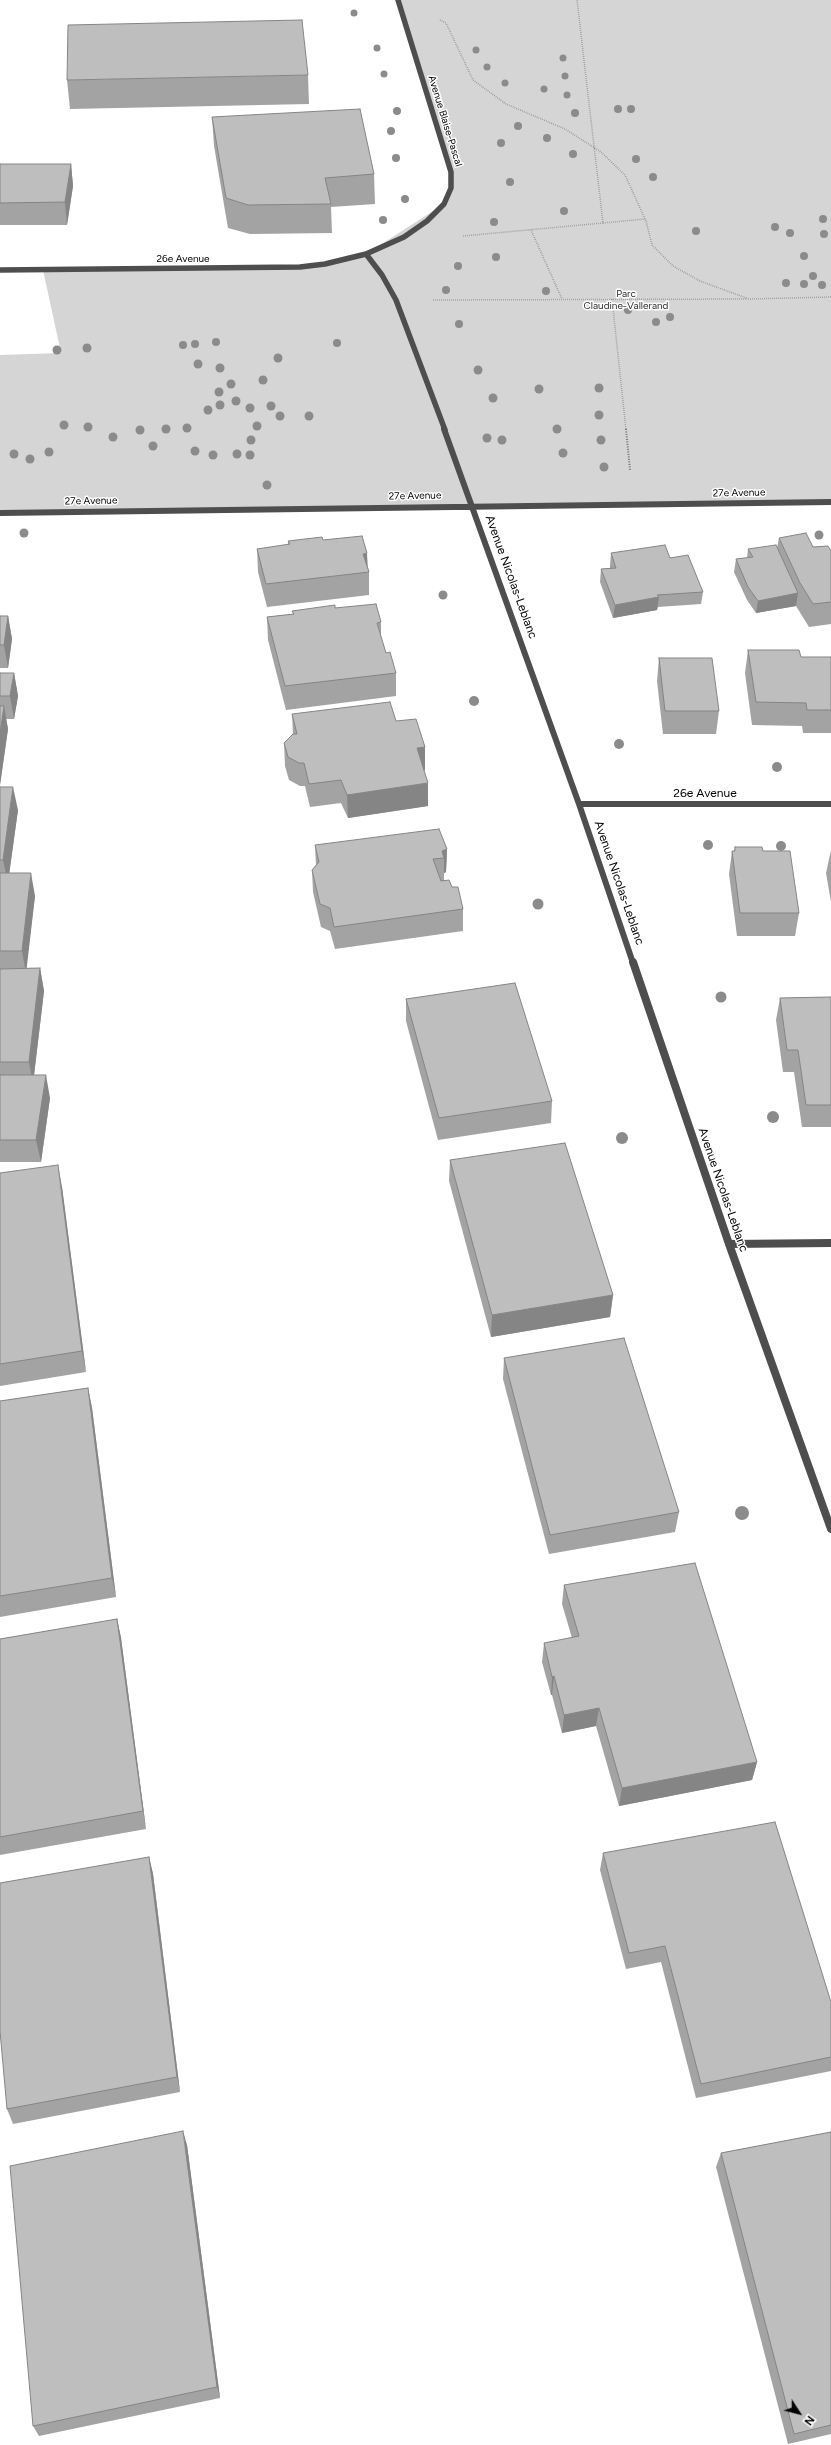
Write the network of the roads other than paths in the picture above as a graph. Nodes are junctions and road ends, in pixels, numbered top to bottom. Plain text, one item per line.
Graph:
1 (398, 0) edge
2 (366, 254) junction
3 (0, 270) edge
4 (831, 502) edge
5 (473, 506) junction
6 (0, 512) edge
7 (579, 804) junction
8 (831, 804) edge
9 (831, 1243) edge
10 (729, 1244) junction
11 (831, 1529) edge

1 - 2 street, Avenue Blaise-Pascal
2 - 3 street, 26e Avenue
2 - 5 street, Avenue Nicolas-Leblanc
4 - 5 street, 27e Avenue
5 - 6 street, 27e Avenue
5 - 7 street, Avenue Nicolas-Leblanc
7 - 8 street, 26e Avenue
7 - 10 street, Avenue Nicolas-Leblanc
9 - 10 street
10 - 11 street, Avenue Nicolas-Leblanc

